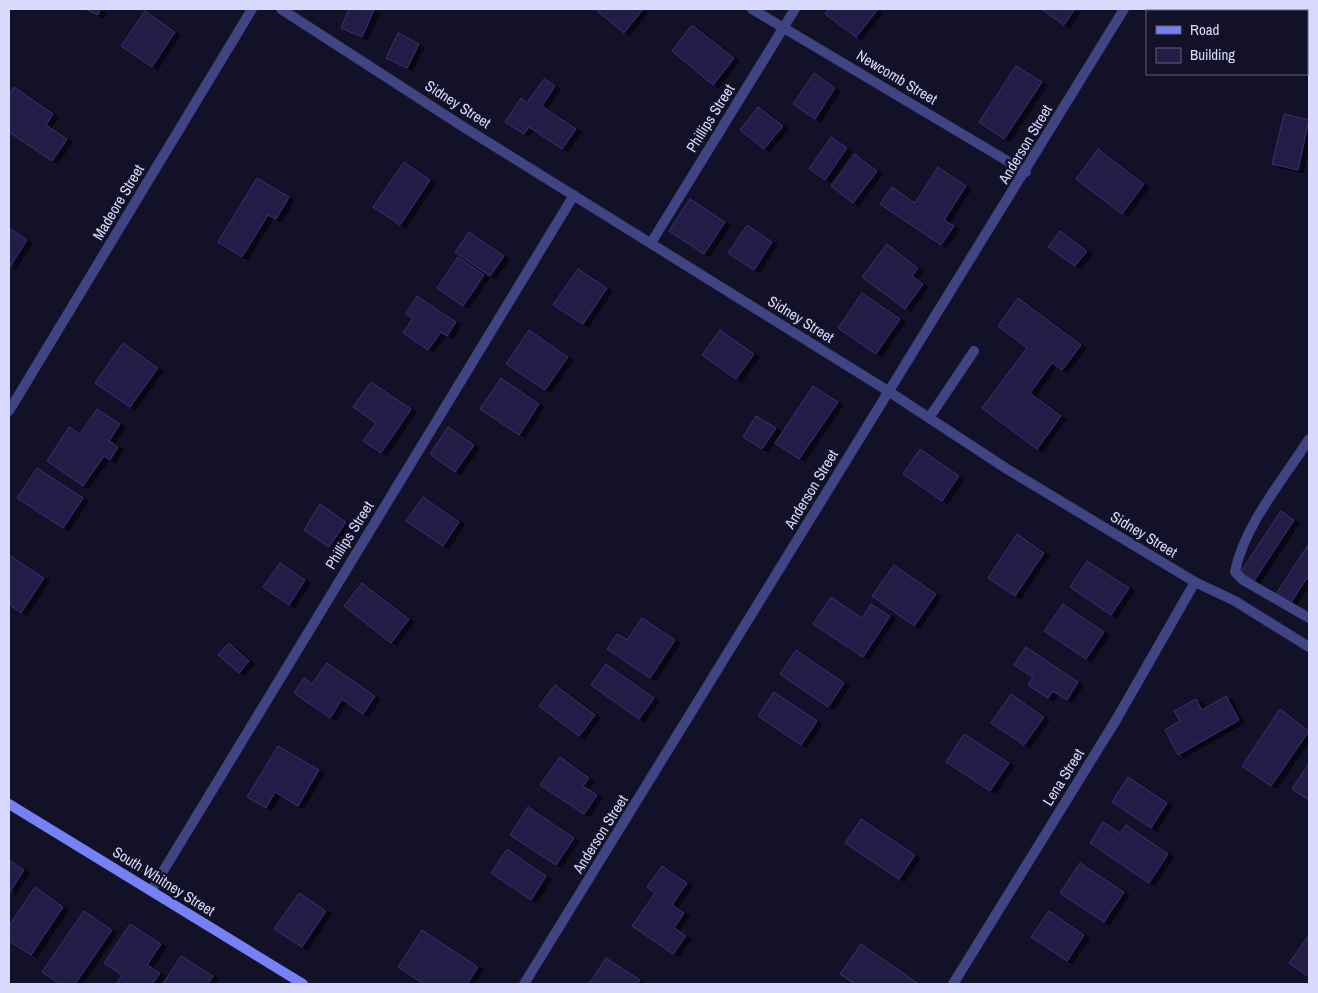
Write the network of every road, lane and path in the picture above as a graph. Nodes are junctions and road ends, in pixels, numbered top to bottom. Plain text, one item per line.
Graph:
1 (252, 9) edge
2 (281, 9) edge
3 (752, 9) edge
4 (795, 9) edge
5 (1124, 9) edge
6 (784, 28) junction
7 (1026, 172) junction
8 (574, 195) junction
9 (651, 243) junction
10 (974, 351) dead end
11 (888, 392) junction
12 (9, 411) edge
13 (929, 418) junction
14 (1309, 439) edge
15 (1195, 582) junction
16 (1309, 618) edge
17 (1309, 648) edge
18 (9, 804) edge
19 (151, 891) junction
20 (304, 984) edge
21 (524, 984) edge
22 (953, 984) edge

1 - 12 street, Madeore Street
2 - 8 street, Sidney Street
3 - 6 street, Newcomb Street
4 - 6 street, Phillips Street
5 - 7 street, Anderson Street
6 - 7 street, Newcomb Street
6 - 9 street, Phillips Street
7 - 11 street, Anderson Street
8 - 9 street, Sidney Street
8 - 19 street, Phillips Street
9 - 11 street, Sidney Street
10 - 13 street
11 - 13 street, Sidney Street
11 - 21 street, Anderson Street
13 - 15 street, Sidney Street
14 - 16 street
15 - 17 street, Sidney Street
15 - 22 street, Lena Street
18 - 19 street, South Whitney Street
19 - 20 street, South Whitney Street

